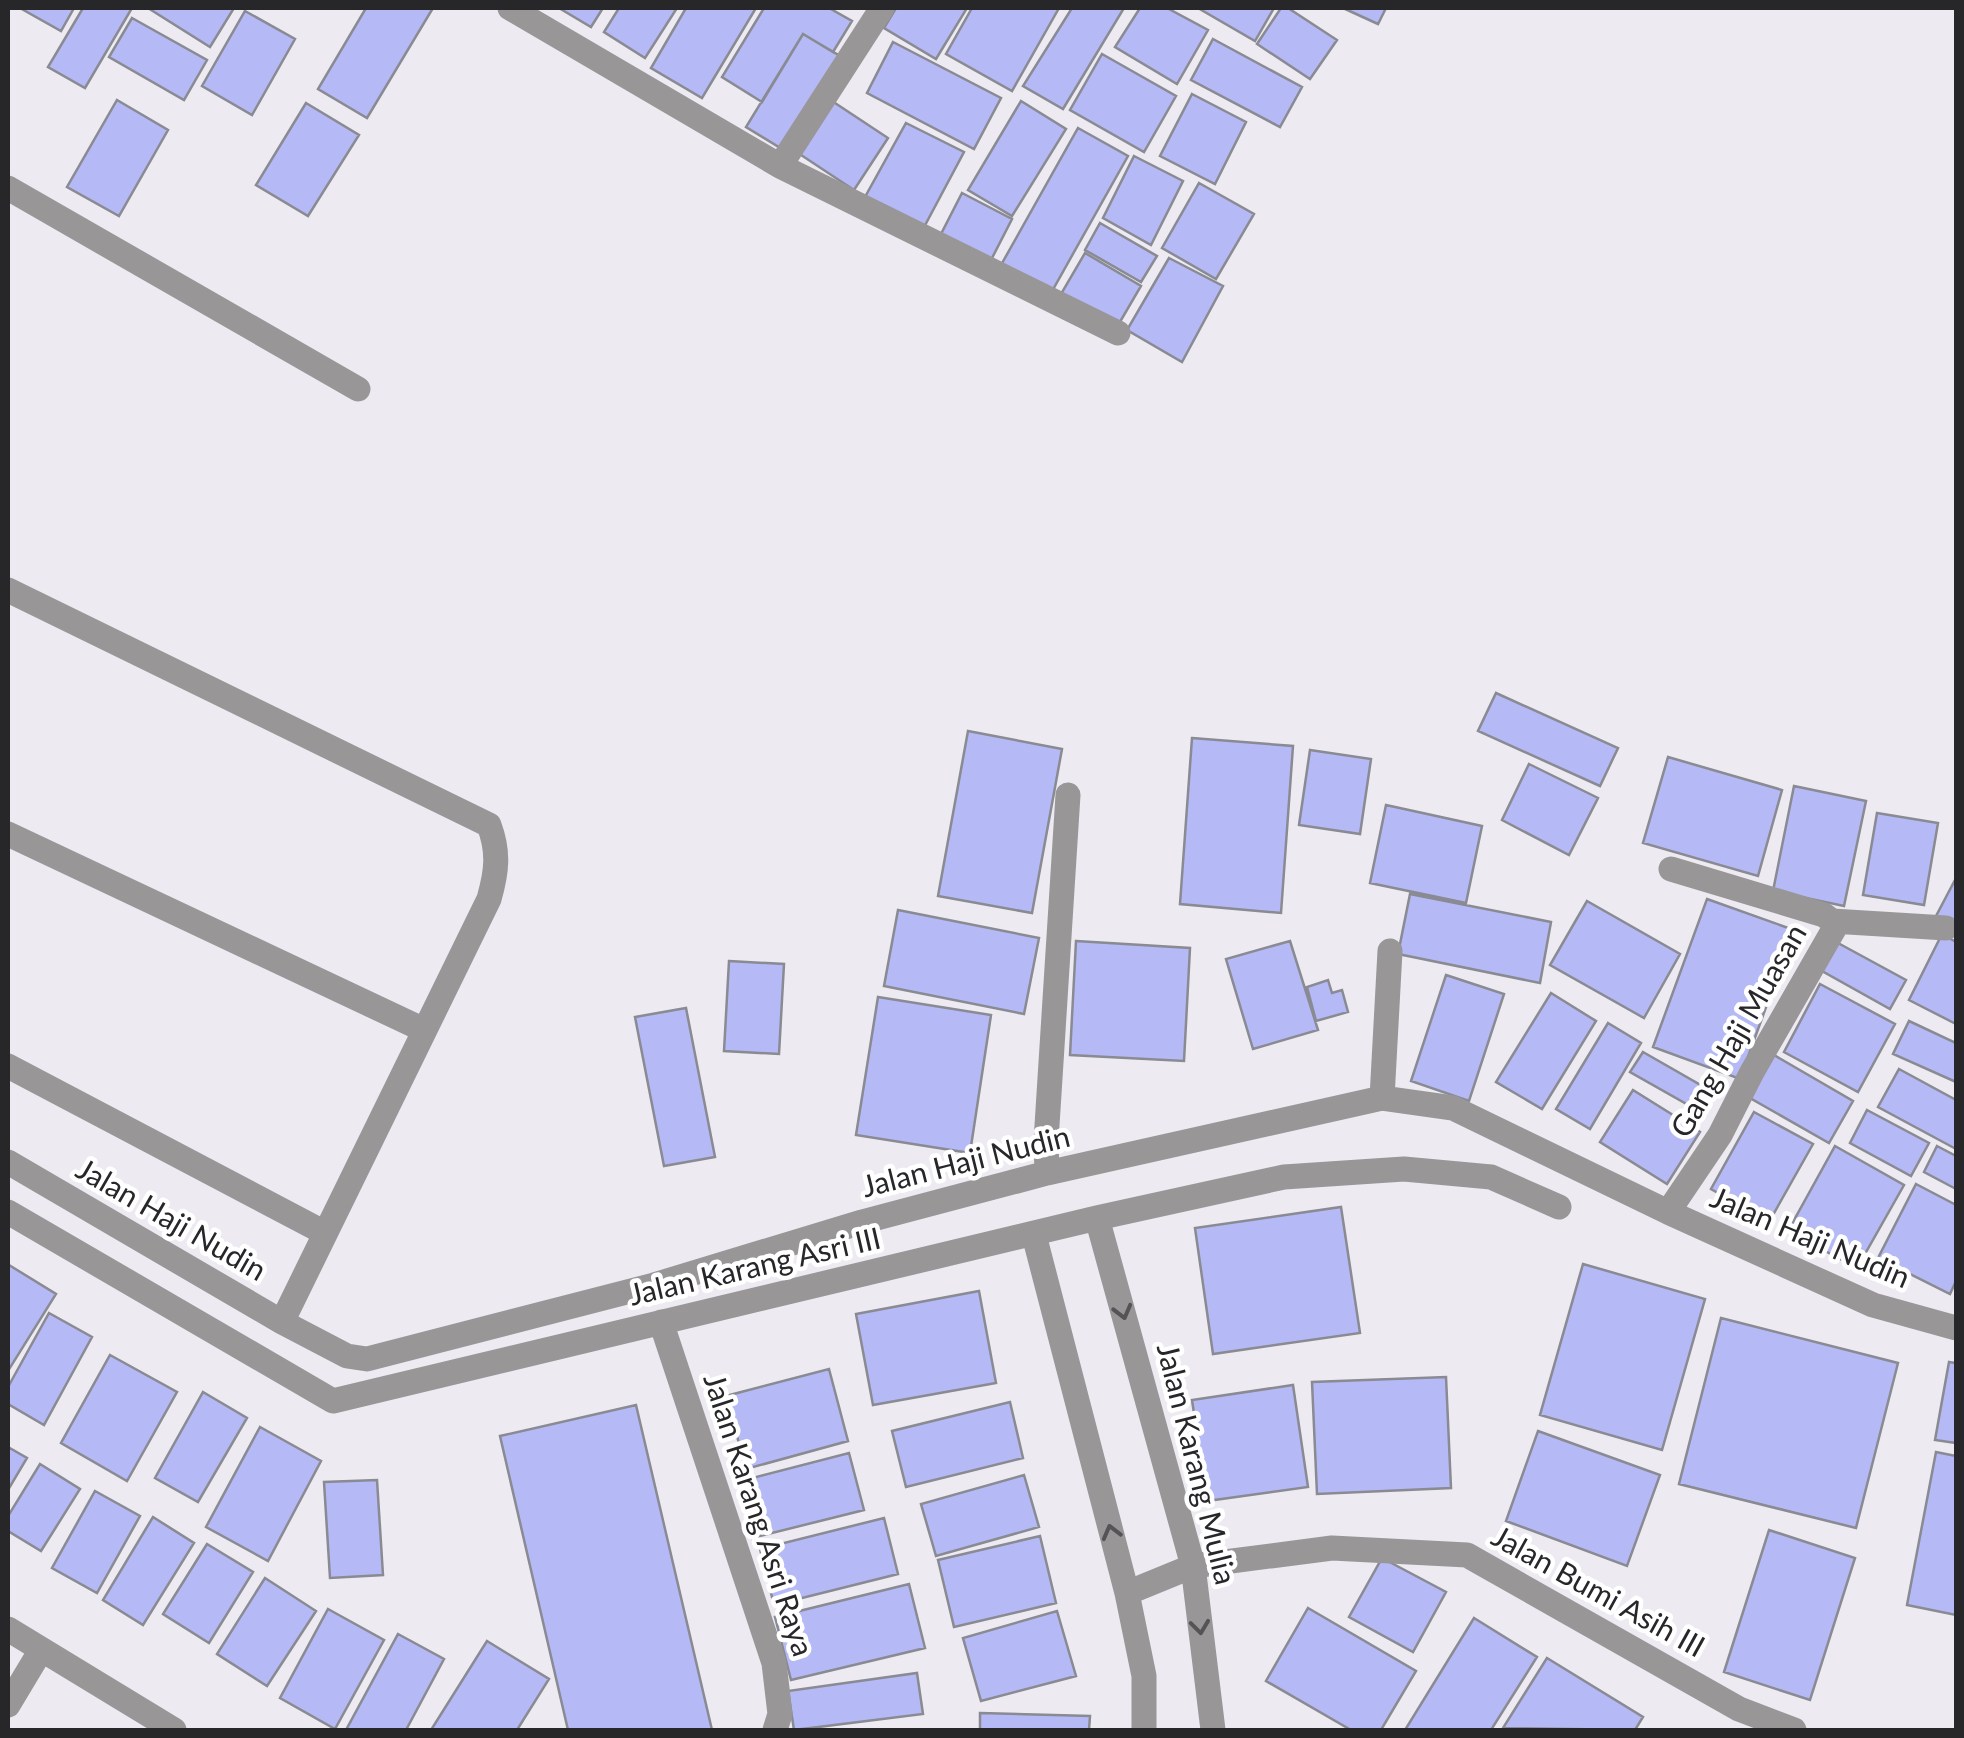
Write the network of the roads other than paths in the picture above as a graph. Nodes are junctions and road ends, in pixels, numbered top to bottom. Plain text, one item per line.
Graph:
1 (510, 8) edge
2 (882, 8) edge
3 (780, 166) junction
4 (8, 188) edge
5 (1118, 332) dead end
6 (358, 389) dead end
7 (8, 590) edge
8 (1068, 795) dead end
9 (8, 834) edge
10 (1671, 869) dead end
11 (1832, 920) junction
12 (1946, 928) dead end
13 (1390, 951) dead end
14 (424, 1030) junction
15 (8, 1066) edge
16 (1382, 1098) junction
17 (8, 1162) edge
18 (1047, 1173) junction
19 (1559, 1207) dead end
20 (8, 1212) edge
21 (1668, 1212) junction
22 (1097, 1218) junction
23 (325, 1233) junction
24 (1034, 1235) junction
25 (282, 1322) junction
26 (661, 1322) junction
27 (1956, 1328) edge
28 (1193, 1566) junction
29 (1127, 1593) junction
30 (8, 1630) edge
31 (41, 1650) junction
32 (8, 1704) edge
33 (1732, 1720) edge
34 (174, 1730) edge
35 (774, 1730) edge
36 (1144, 1730) edge
37 (1213, 1730) edge
38 (1794, 1730) edge

1 - 3 street
2 - 3 street
3 - 5 street
4 - 6 street
7 - 14 street
8 - 18 street
9 - 14 street
10 - 11 street, Gang Haji Muasan
11 - 12 street
11 - 21 street, Gang Haji Muasan
13 - 16 street
14 - 23 street
15 - 23 street
16 - 18 street, Jalan Haji Nudin
16 - 21 street, Jalan Haji Nudin
17 - 25 street, Jalan Haji Nudin
18 - 25 street, Jalan Haji Nudin
19 - 22 street, Jalan Karang Asri III
20 - 26 street, Jalan Karang Asri III
21 - 27 street, Jalan Haji Nudin
22 - 24 street, Jalan Karang Asri III
22 -> 28 street, Jalan Karang Mulia
23 - 25 street
24 - 26 street, Jalan Karang Asri III
29 -> 24 street
26 - 35 street, Jalan Karang Asri Raya
28 - 29 street, Jalan Bumi Asih III
28 - 33 street, Jalan Bumi Asih III
28 -> 37 street, Jalan Karang Mulia
29 - 36 street
30 - 31 street
31 - 32 street
31 - 34 street
33 - 38 street, Jalan Bumi Asih III

